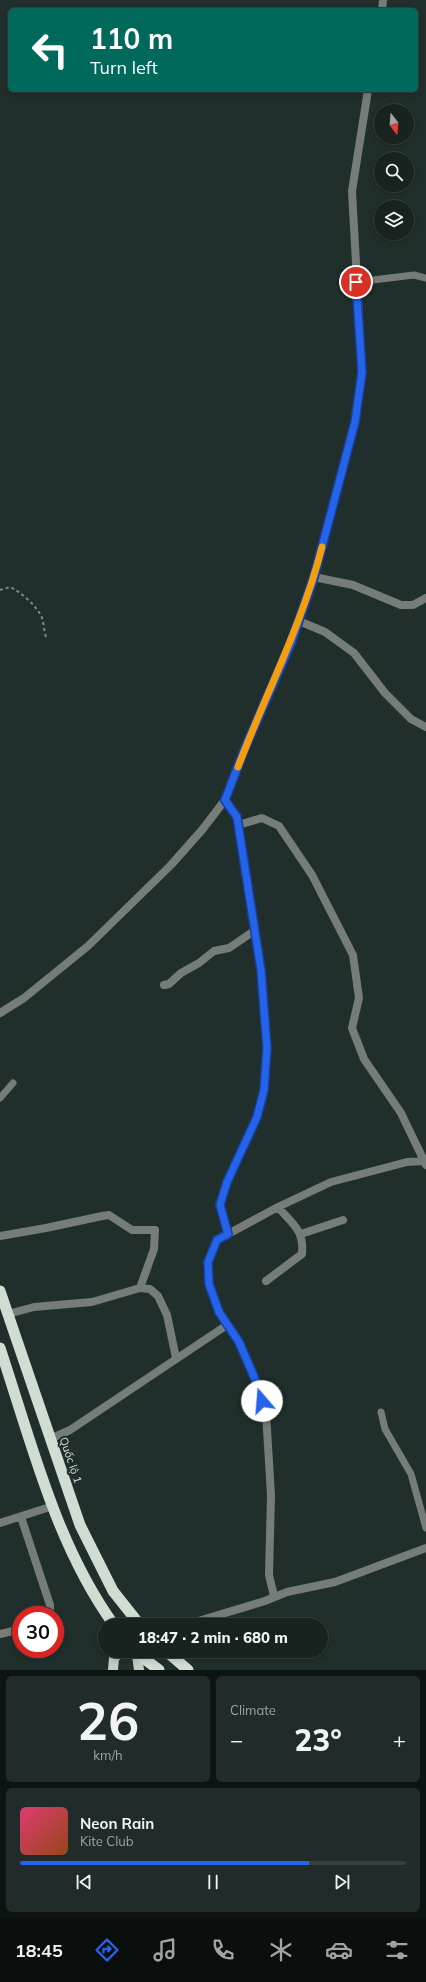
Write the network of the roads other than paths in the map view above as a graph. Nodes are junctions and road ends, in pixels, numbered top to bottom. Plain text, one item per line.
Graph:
1 (368, 92) edge
2 (426, 278) edge
3 (356, 282) junction
4 (314, 577) junction
5 (426, 598) edge
6 (298, 621) junction
7 (426, 727) edge
8 (225, 800) junction
9 (238, 825) junction
10 (254, 931) junction
11 (164, 985) dead end
12 (0, 1013) edge
13 (13, 1083) dead end
14 (0, 1098) edge
15 (425, 1162) edge
16 (278, 1207) junction
17 (343, 1220) dead end
18 (228, 1234) junction
19 (301, 1234) junction
20 (0, 1236) edge
21 (266, 1281) dead end
22 (140, 1288) junction
23 (0, 1292) edge
24 (8, 1314) junction
25 (227, 1325) junction
26 (0, 1348) edge
27 (176, 1358) junction
28 (380, 1412) dead end
29 (50, 1439) junction
30 (53, 1506) junction
31 (21, 1517) junction
32 (0, 1523) edge
33 (426, 1528) edge
34 (426, 1548) edge
35 (274, 1596) junction
36 (50, 1606) edge
37 (109, 1618) edge
38 (134, 1618) edge
39 (209, 1618) edge
40 (12, 1631) edge
41 (0, 1634) edge
42 (114, 1658) edge
43 (137, 1658) edge
44 (144, 1658) edge
45 (174, 1658) edge
46 (113, 1670) edge
47 (138, 1670) edge
48 (159, 1670) edge
49 (188, 1670) edge

1 - 3 street
2 - 3 lane
3 - 4 street
4 - 5 street
4 - 6 street
6 - 7 street
6 - 8 street
8 - 9 street
8 - 12 street
9 - 10 street
9 - 15 street
10 - 11 street
10 - 18 street
13 - 14 lane
15 - 16 street
16 - 18 street
16 - 19 street
17 - 19 street
18 - 25 street
19 - 21 street
20 - 22 street
22 - 24 street
22 - 27 street
23 - 24 highway, Quốc lộ 1
24 - 29 highway, Quốc lộ 1
25 - 27 street
25 - 35 street
26 - 30 highway
27 - 29 street
28 - 33 lane
29 - 38 highway, Quốc lộ 1
30 - 31 street
30 - 37 highway
31 - 32 street
31 - 36 street
34 - 35 street
35 - 39 street
40 - 41 street
42 - 46 main road
43 - 47 main road
44 - 48 highway
45 - 49 highway

